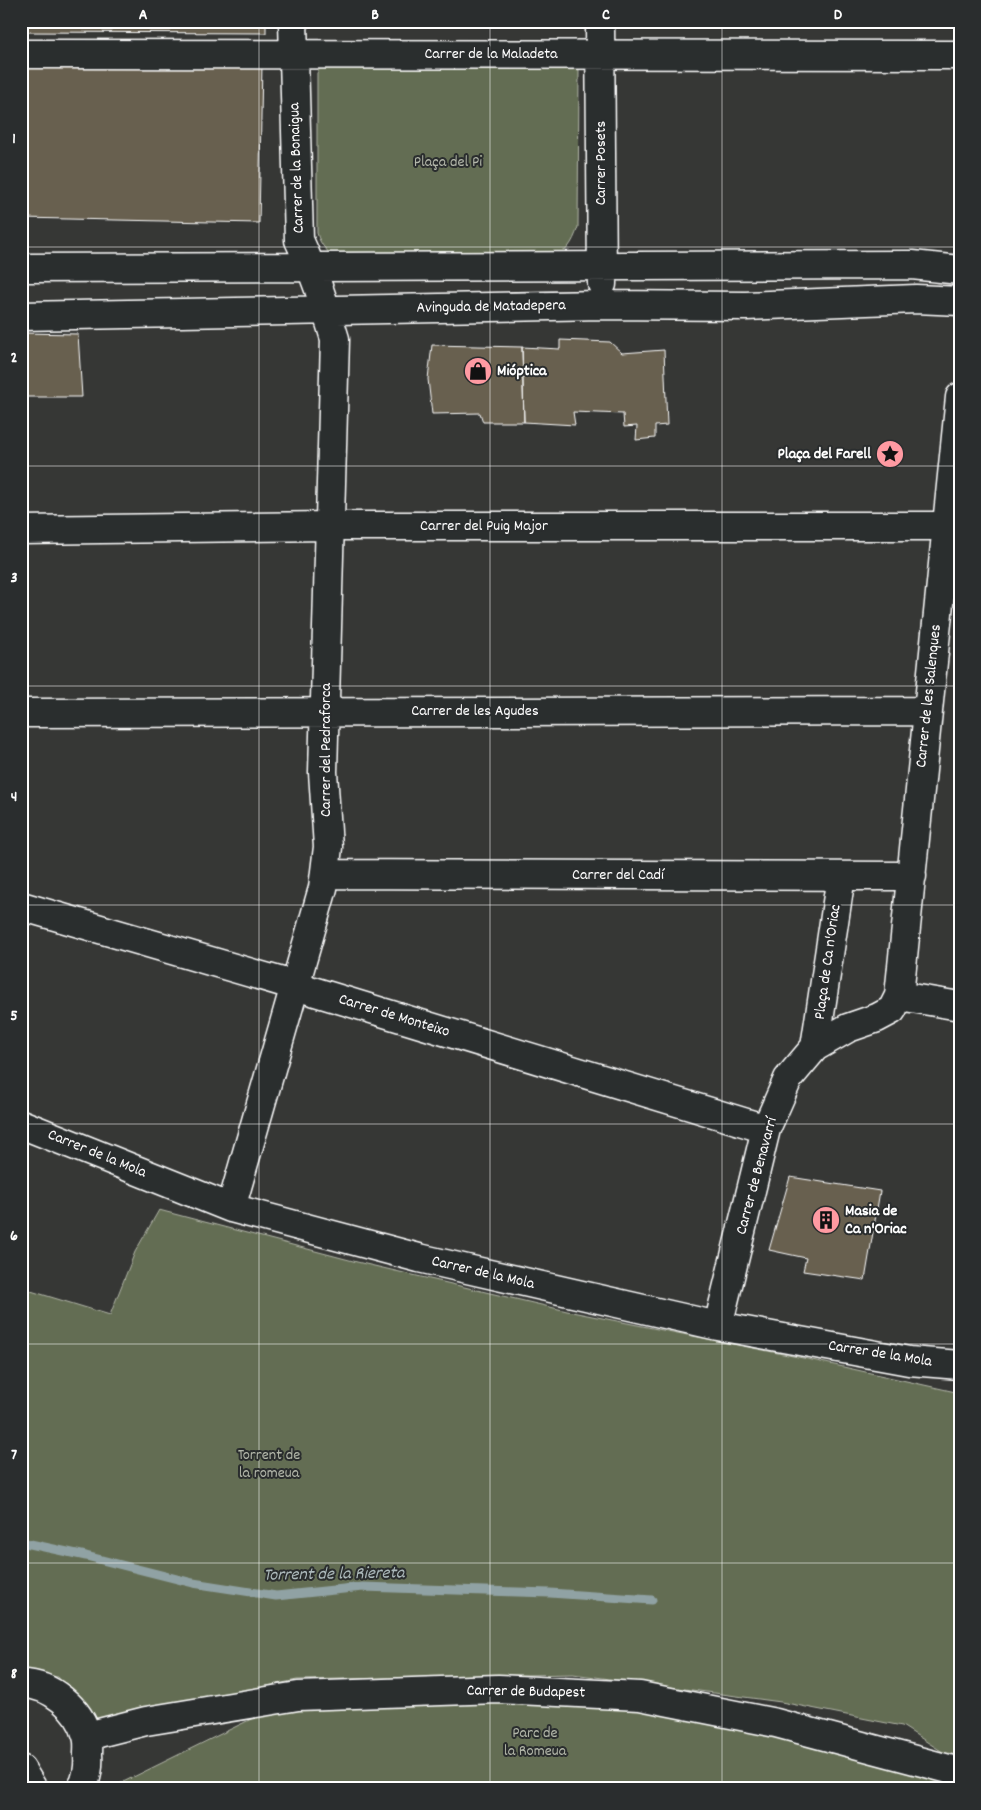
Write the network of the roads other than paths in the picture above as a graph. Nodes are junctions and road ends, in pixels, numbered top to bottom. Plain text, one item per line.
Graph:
1 (294, 21) edge
2 (600, 21) edge
3 (600, 53) junction
4 (21, 54) edge
5 (293, 55) junction
6 (960, 55) edge
7 (602, 266) junction
8 (21, 268) edge
9 (311, 268) junction
10 (960, 270) edge
11 (960, 301) edge
12 (601, 305) junction
13 (327, 310) junction
14 (21, 316) edge
15 (960, 397) edge
16 (330, 526) junction
17 (946, 526) junction
18 (21, 530) edge
19 (928, 710) junction
20 (324, 711) junction
21 (21, 713) edge
22 (325, 874) junction
23 (841, 876) junction
24 (912, 876) junction
25 (21, 906) edge
26 (296, 986) junction
27 (899, 996) junction
28 (960, 1006) edge
29 (815, 1048) junction
30 (21, 1124) edge
31 (766, 1129) junction
32 (231, 1208) junction
33 (718, 1326) junction
34 (960, 1366) edge
35 (21, 1684) edge
36 (87, 1736) junction
37 (21, 1769) edge
38 (960, 1772) edge
39 (33, 1789) edge
40 (80, 1789) edge

1 - 5 street, Carrer de la Bonaigua
2 - 3 street, Carrer Posets
3 - 5 street, Carrer de la Maladeta
3 - 6 street, Carrer de la Maladeta
3 - 7 street, Carrer Posets
4 - 5 street, Carrer de la Maladeta
5 - 9 street, Carrer de la Bonaigua
7 - 9 street
7 - 10 street
7 - 12 street, Carrer Posets
8 - 9 street
9 - 13 street, Carrer de la Bonaigua
11 - 12 street, Avinguda de Matadepera
12 - 13 street, Avinguda de Matadepera
13 - 14 street, Avinguda de Matadepera
13 - 16 street, Carrer del Pedraforca
15 - 17 street, Carrer de les Salenques
16 - 17 street, Carrer del Puig Major
16 - 18 street, Carrer del Puig Major
16 - 20 street, Carrer del Pedraforca
17 - 19 street, Carrer de les Salenques
19 - 20 street, Carrer de les Agudes
19 - 24 street, Carrer de les Salenques
20 - 21 street, Carrer de les Agudes
20 - 22 street, Carrer del Pedraforca
22 - 23 street, Carrer del Cadí
22 - 26 street, Carrer del Pedraforca
23 - 24 street, Carrer del Cadí
23 - 29 street, Plaça de Ca n'Oriac
24 - 27 street, Carrer de les Salenques
25 - 26 street, Carrer de Monteixo
26 - 31 street, Carrer de Monteixo
26 - 32 street, Carrer del Pedraforca
27 - 28 street
27 - 29 street, Carrer de Benavarrí
29 - 31 street, Carrer de Benavarrí
30 - 32 street, Carrer de la Mola
31 - 33 street, Carrer de Benavarrí
32 - 33 street, Carrer de la Mola
33 - 34 street, Carrer de la Mola
35 - 36 street
36 - 38 street, Carrer de Budapest
36 - 40 street
37 - 39 street

